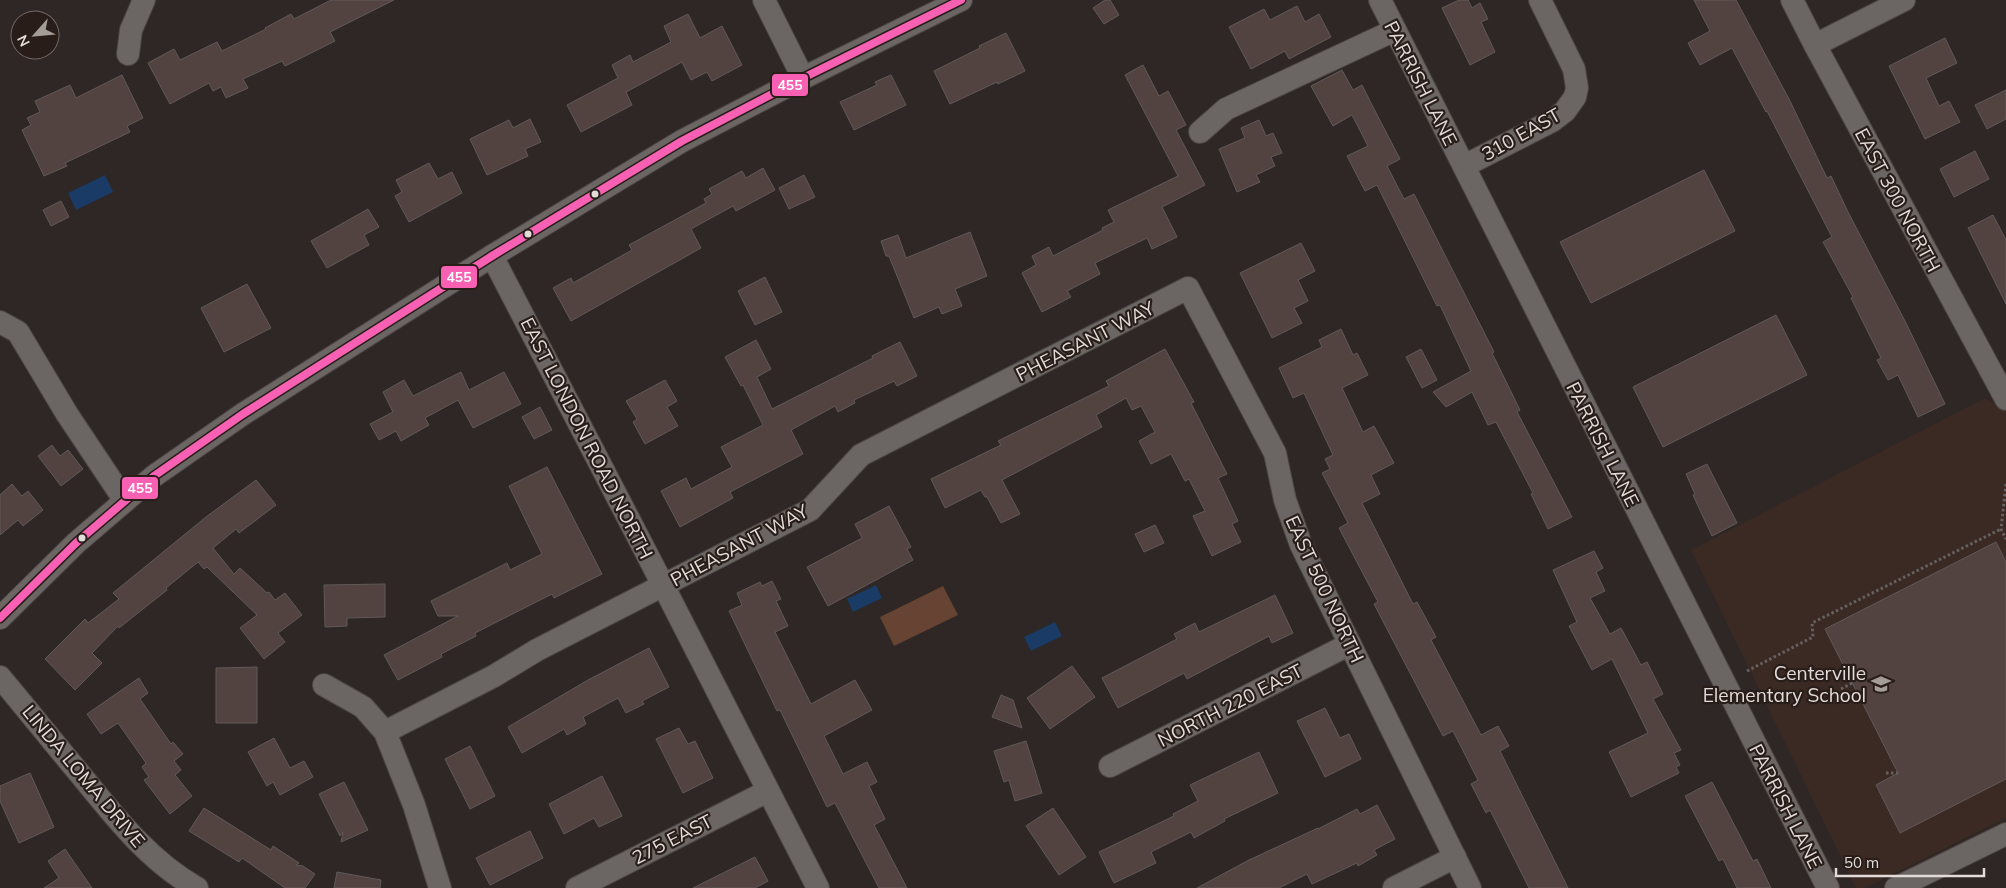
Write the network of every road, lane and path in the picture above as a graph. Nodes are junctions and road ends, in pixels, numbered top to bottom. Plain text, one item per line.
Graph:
1 (144, 0) edge
2 (764, 0) edge
3 (961, 0) edge
4 (1380, 0) edge
5 (1540, 0) edge
6 (1792, 0) edge
7 (1904, 0) edge
8 (1395, 30) junction
9 (1815, 45) junction
10 (128, 54) dead end
11 (803, 78) junction
12 (1200, 132) dead end
13 (1464, 166) junction
14 (492, 256) junction
15 (1188, 288) joint
16 (0, 322) edge
17 (2006, 399) edge
18 (2006, 484) edge
19 (126, 501) junction
20 (2001, 529) junction
21 (2006, 539) edge
22 (663, 585) junction
23 (0, 618) edge
24 (1350, 644) junction
25 (1747, 671) dead end
26 (0, 677) edge
27 (1852, 683) dead end
28 (324, 685) dead end
29 (1841, 689) dead end
30 (385, 732) junction
31 (1110, 766) dead end
32 (1886, 773) dead end
33 (1898, 773) dead end
34 (768, 790) junction
35 (2006, 834) edge
36 (1455, 857) junction
37 (197, 888) edge
38 (440, 888) edge
39 (577, 888) edge
40 (818, 888) edge
41 (1394, 888) edge
42 (1470, 888) edge
43 (1828, 888) edge
44 (1896, 888) edge

1 - 10 street
2 - 11 street
3 - 11 street
4 - 8 street, PARRISH LANE
5 - 13 street, 310 EAST
6 - 9 street, EAST 300 NORTH
7 - 9 street
8 - 12 street
8 - 13 street, PARRISH LANE
9 - 17 street, EAST 300 NORTH
11 - 14 street
13 - 43 street, PARRISH LANE
14 - 19 street
14 - 22 street, EAST LONDON ROAD NORTH
15 - 22 street, PHEASANT WAY
15 - 24 street, EAST 500 NORTH
16 - 19 street
18 - 20 path
19 - 23 street
20 - 21 path
20 - 25 path
22 - 30 street, PHEASANT WAY
22 - 34 street, EAST LONDON ROAD NORTH
24 - 31 street, NORTH 220 EAST
24 - 36 street, EAST 500 NORTH
26 - 37 street, LINDA LOMA DRIVE
27 - 29 path
28 - 30 street
30 - 38 street
32 - 33 path
34 - 39 street, 275 EAST
34 - 40 street, EAST LONDON ROAD NORTH
35 - 44 street
36 - 41 street
36 - 42 street, EAST 500 NORTH

